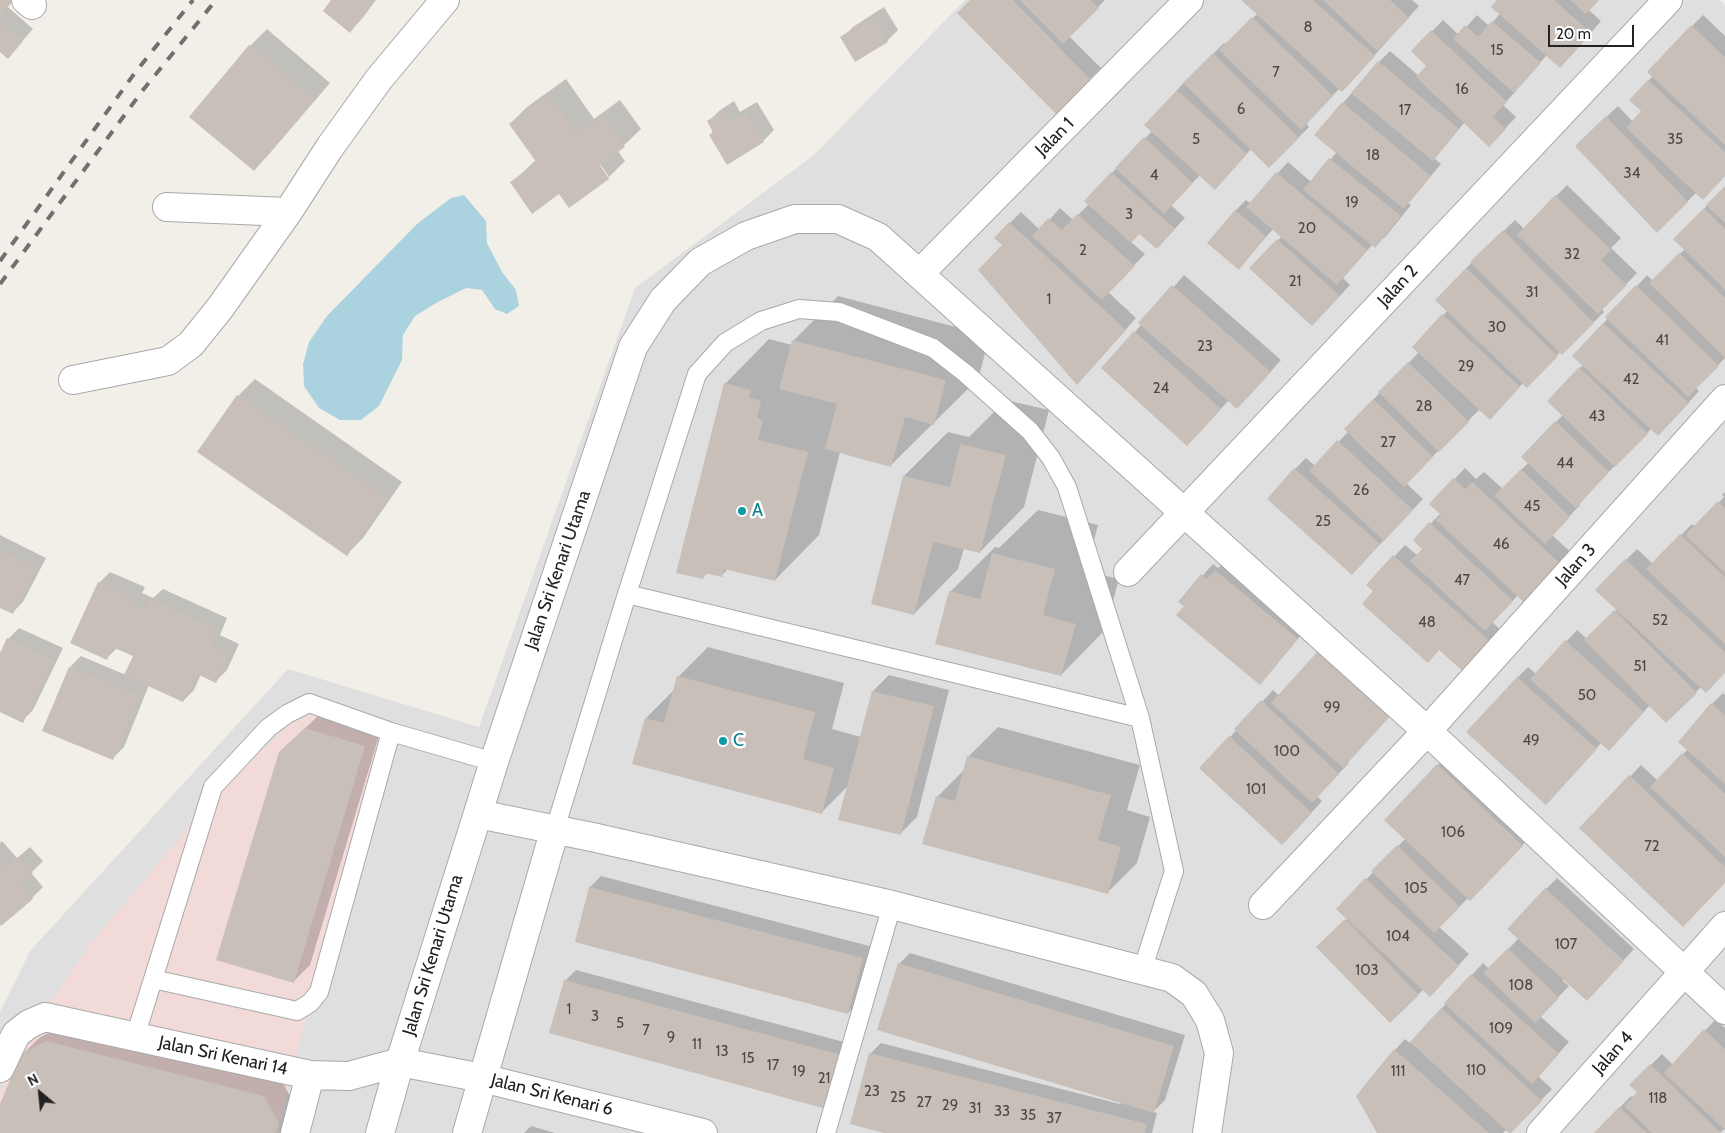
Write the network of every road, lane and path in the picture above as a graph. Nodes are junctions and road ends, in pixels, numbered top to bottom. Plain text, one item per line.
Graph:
1 (445, 0) edge
2 (1189, 0) edge
3 (1668, 0) edge
4 (167, 207) dead end
5 (288, 212) junction
6 (920, 273) junction
7 (73, 380) dead end
8 (1725, 399) edge
9 (1185, 512) junction
10 (1128, 572) dead end
11 (626, 594) junction
12 (1140, 718) junction
13 (1427, 731) junction
14 (391, 732) junction
15 (494, 762) junction
16 (478, 814) junction
17 (556, 829) junction
18 (892, 905) junction
19 (1263, 905) dead end
20 (1725, 926) edge
21 (1142, 970) junction
22 (1685, 973) junction
23 (153, 979) junction
24 (1725, 1010) edge
25 (135, 1036) junction
26 (400, 1062) junction
27 (0, 1068) edge
28 (310, 1075) junction
29 (482, 1078) junction
30 (295, 1133) edge
31 (380, 1133) edge
32 (467, 1133) edge
33 (703, 1133) edge
34 (826, 1133) edge
35 (1207, 1133) edge
36 (1541, 1133) edge

1 - 5 street
2 - 6 street, Jalan 1
3 - 9 street, Jalan 2
4 - 5 street
5 - 7 street
6 - 9 street, Jalan Sri Kenari Utama
6 - 15 street, Jalan Sri Kenari Utama
8 - 13 street, Jalan 3
9 - 10 street, Jalan 2
9 - 13 street, Jalan Sri Kenari Utama
11 - 12 lane
11 - 12 lane
11 - 17 lane
12 - 21 lane
13 - 19 street, Jalan 3
13 - 22 street, Jalan Sri Kenari Utama
14 - 15 lane
14 - 23 lane
14 - 23 lane
15 - 16 street, Jalan Sri Kenari Utama
16 - 17 street
16 - 26 street, Jalan Sri Kenari Utama
17 - 18 street
17 - 29 street
18 - 21 street
18 - 34 lane
20 - 22 street, Jalan 4
21 - 35 street
22 - 24 street, Jalan Sri Kenari Utama
22 - 36 street, Jalan 4
23 - 25 lane
25 - 27 street, Jalan Sri Kenari 14
25 - 28 street, Jalan Sri Kenari 14
26 - 28 street, Jalan Sri Kenari 14
26 - 29 street, Jalan Sri Kenari 6
26 - 31 street, Jalan Sri Kenari Utama
28 - 30 street
29 - 32 street
29 - 33 street, Jalan Sri Kenari 6

